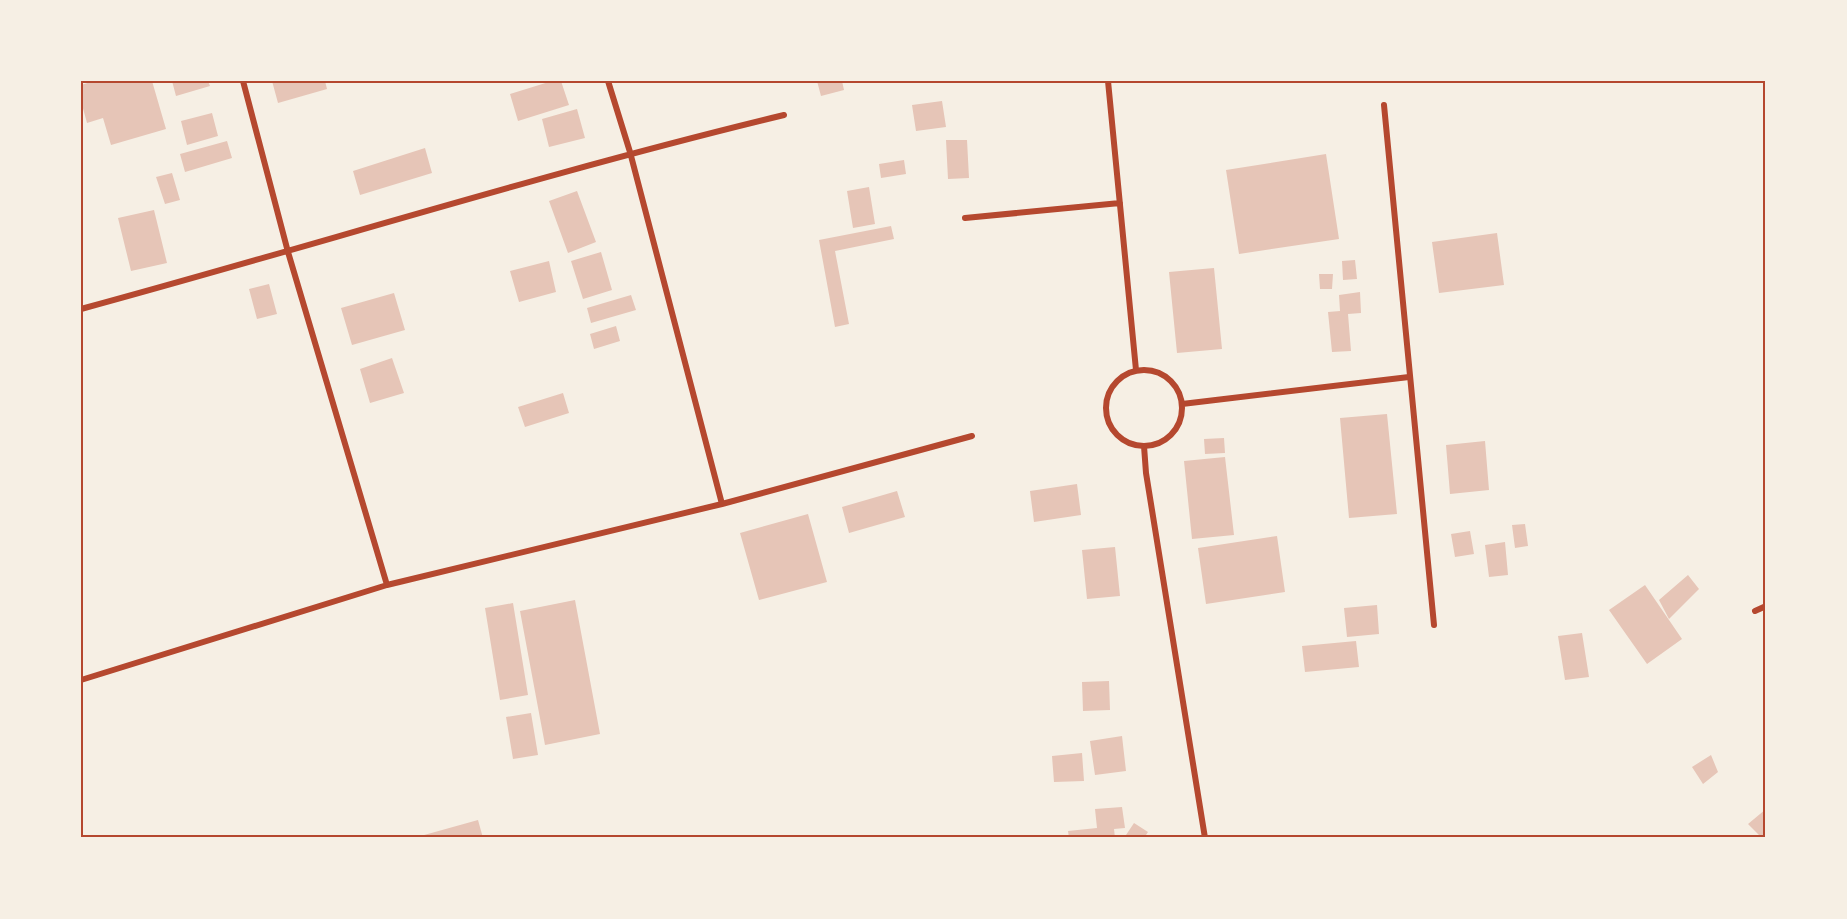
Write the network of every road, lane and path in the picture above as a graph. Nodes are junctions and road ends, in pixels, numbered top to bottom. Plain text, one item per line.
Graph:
1 (243, 81) edge
2 (608, 81) edge
3 (1108, 81) edge
4 (1384, 105) dead end
5 (784, 115) dead end
6 (630, 152) junction
7 (1120, 203) junction
8 (965, 218) dead end
9 (288, 252) junction
10 (81, 309) edge
11 (1136, 370) junction
12 (1409, 377) junction
13 (1182, 404) junction
14 (972, 436) dead end
15 (1144, 446) junction
16 (722, 504) junction
17 (387, 585) junction
18 (1766, 606) edge
19 (1755, 611) dead end
20 (1434, 625) dead end
21 (81, 680) edge
22 (1205, 838) edge

1 - 9 street
2 - 6 street
3 - 7 street
4 - 12 street
5 - 6 street
6 - 9 street
6 - 16 street
7 - 8 street
7 - 11 street
9 - 10 street
9 - 17 street
11 - 13 street
11 - 15 street
12 - 13 street
12 - 20 street
13 - 15 street
14 - 16 street
15 - 22 street
16 - 17 street
17 - 21 street
18 - 19 street

